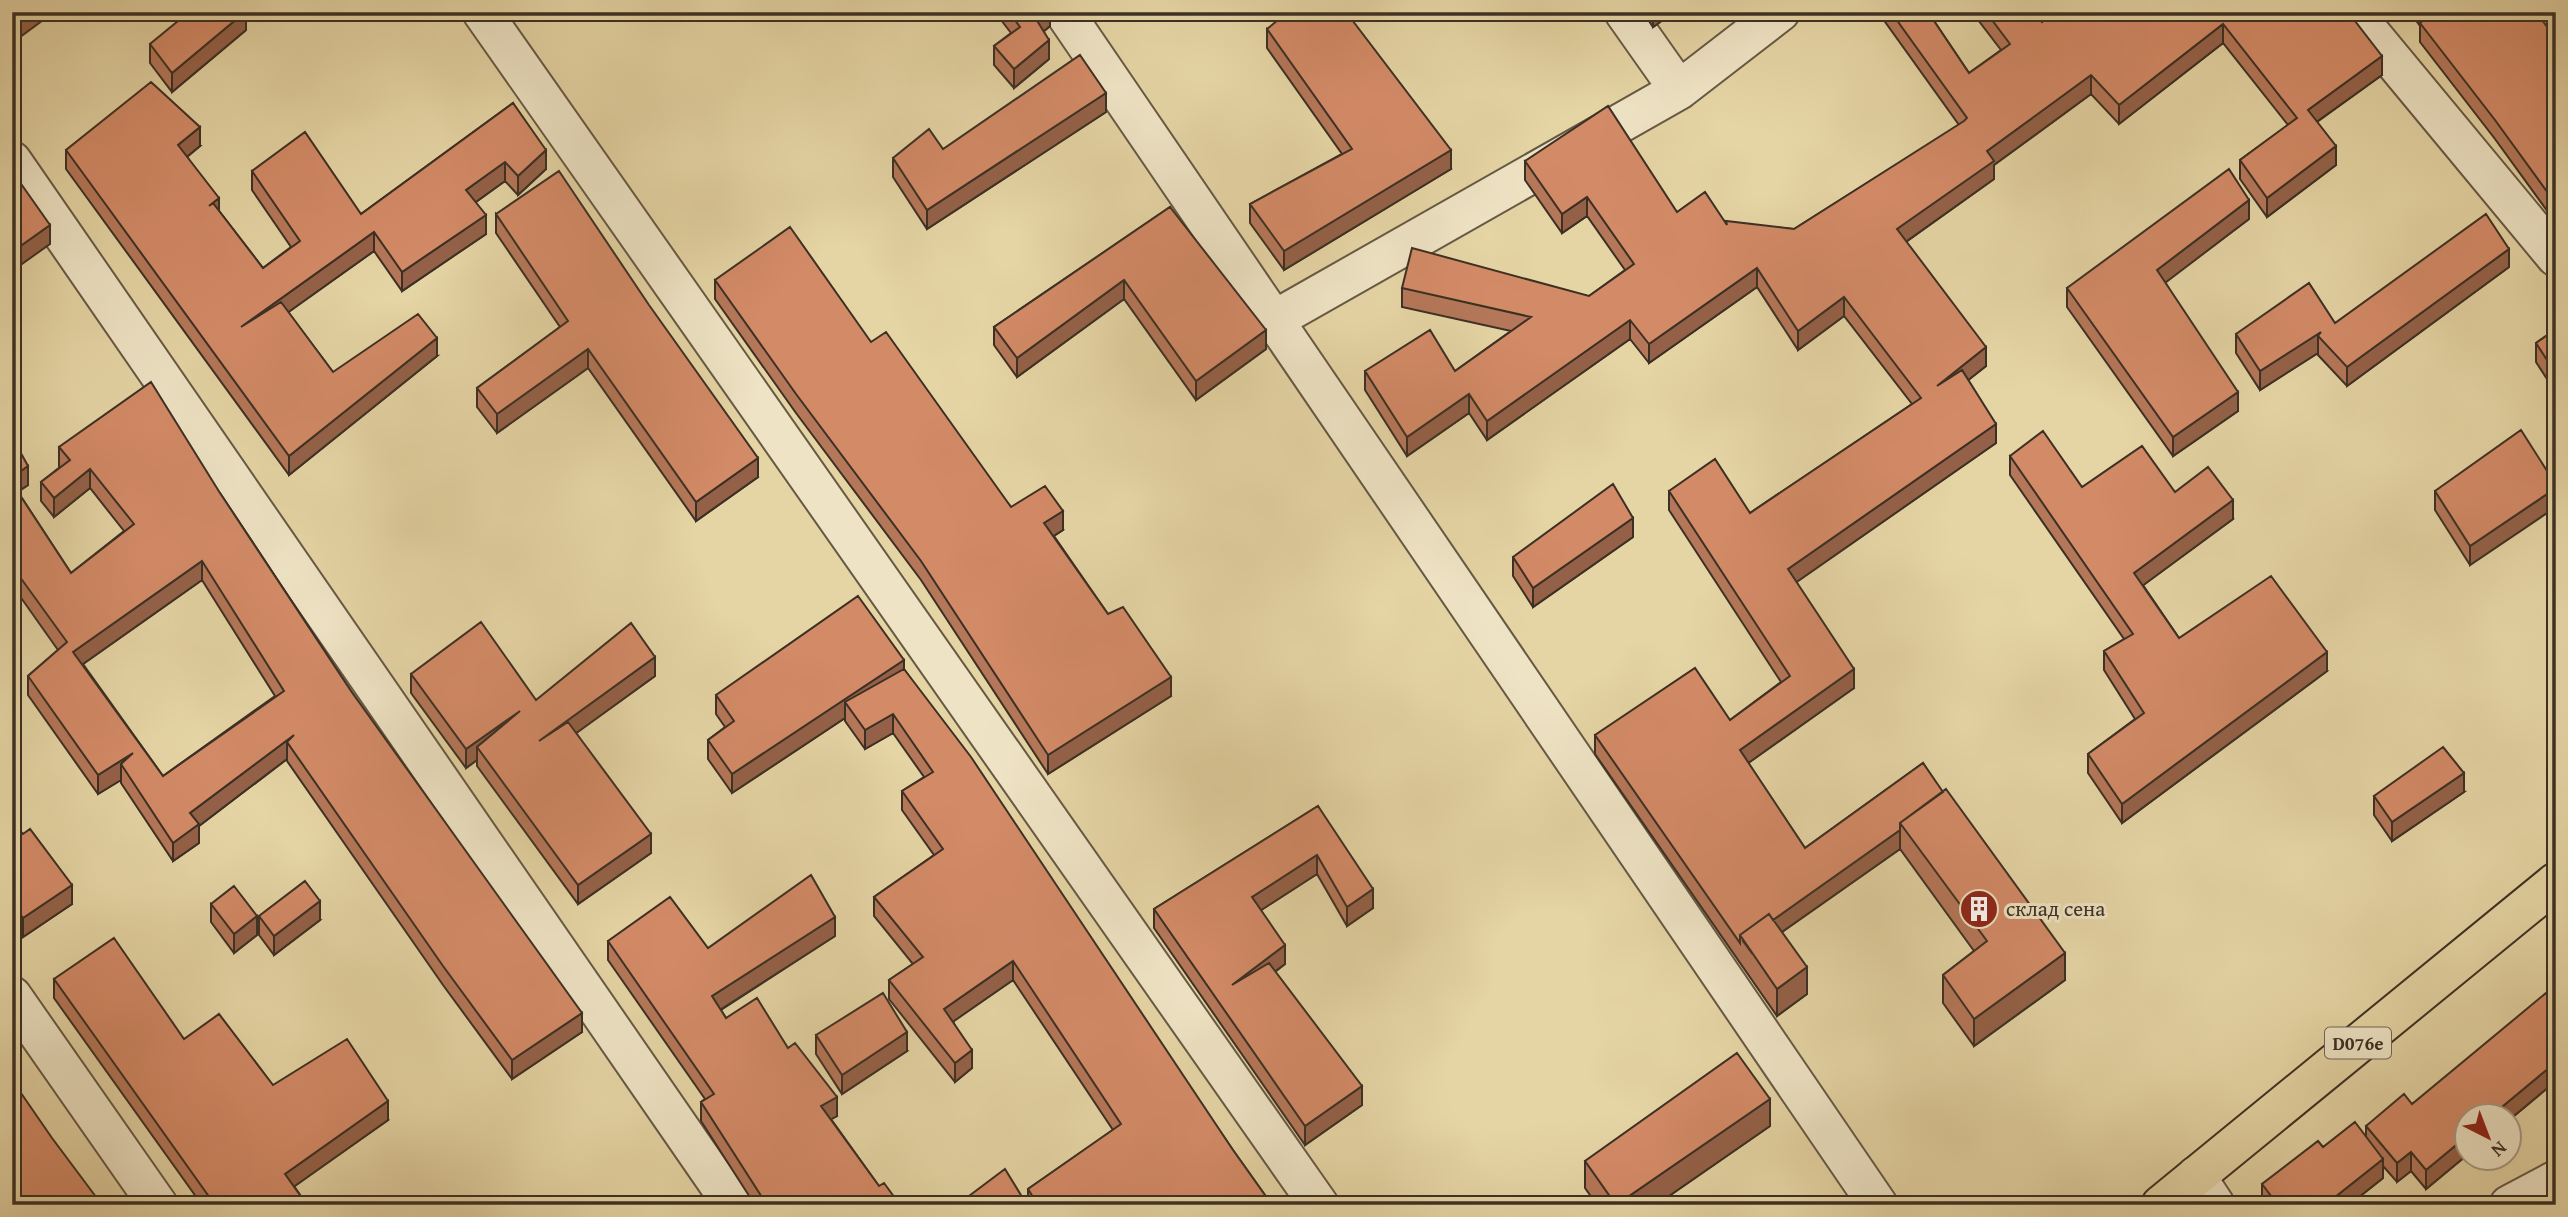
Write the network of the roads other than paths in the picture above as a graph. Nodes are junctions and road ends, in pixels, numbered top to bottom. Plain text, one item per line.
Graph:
1 (482, 12) edge
2 (1064, 12) edge
3 (1624, 12) edge
4 (1780, 12) edge
5 (2353, 12) edge
6 (1679, 90) junction
7 (12, 162) edge
8 (2556, 257) edge
9 (1274, 320) junction
10 (2556, 882) edge
11 (12, 996) edge
12 (2556, 1180) edge
13 (2206, 1190) edge
14 (158, 1205) edge
15 (733, 1205) edge
16 (1319, 1205) edge
17 (1878, 1205) edge
18 (2161, 1205) edge
19 (2508, 1205) edge

1 - 16 street
2 - 9 street
3 - 6 street
4 - 6 street
5 - 8 street
6 - 9 street
7 - 15 street
9 - 17 street
10 - 13 main road, D076e
11 - 14 street
12 - 19 street
13 - 18 main road, D076e

